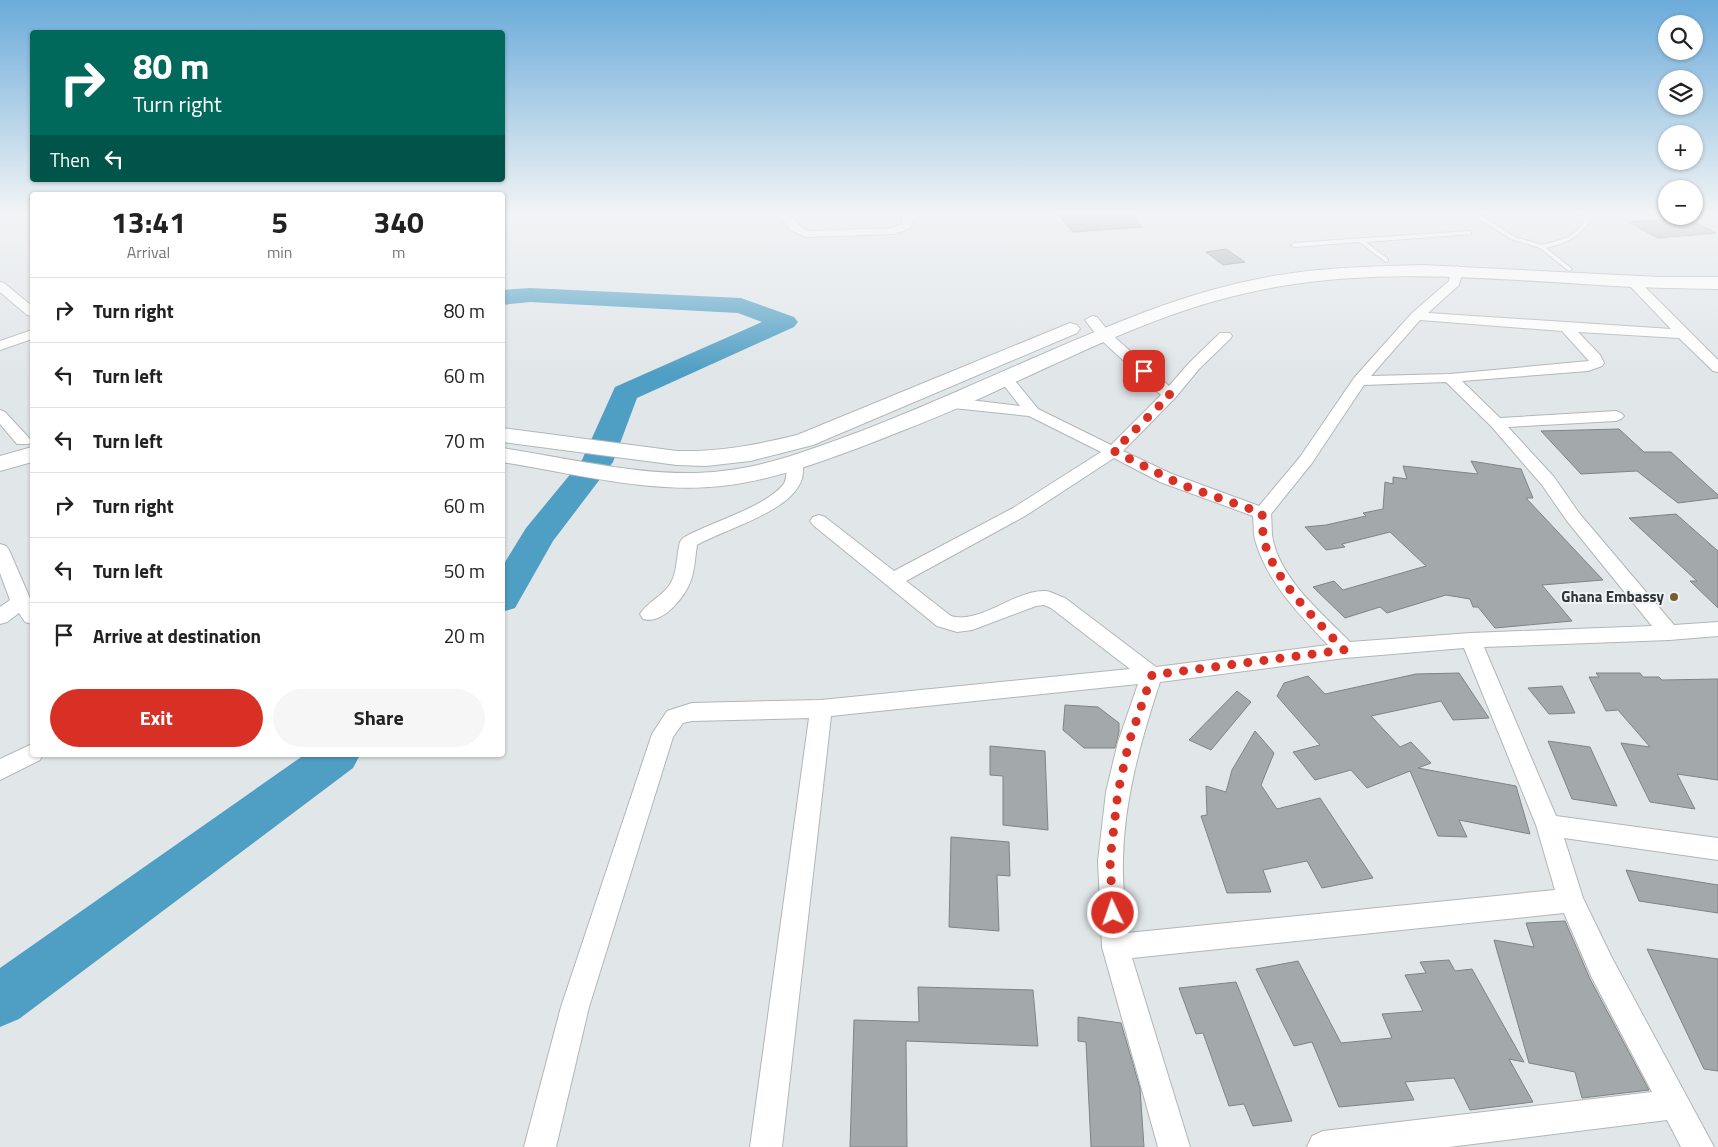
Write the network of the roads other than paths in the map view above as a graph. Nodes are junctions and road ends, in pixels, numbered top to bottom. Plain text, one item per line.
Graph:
1 (1302, 266) edge
2 (1533, 266) edge
3 (1565, 266) edge
4 (1569, 269) junction
5 (1457, 270) junction
6 (1718, 274) edge
7 (1633, 282) junction
8 (1718, 283) edge
9 (0, 286) edge
10 (30, 310) edge
11 (1417, 316) junction
12 (1566, 327) junction
13 (1098, 328) junction
14 (1683, 334) junction
15 (30, 335) edge
16 (1225, 336) dead end
17 (0, 346) edge
18 (1718, 368) edge
19 (1450, 378) junction
20 (1006, 379) junction
21 (1360, 381) junction
22 (1170, 395) junction
23 (953, 403) junction
24 (1033, 412) junction
25 (0, 415) edge
26 (1616, 416) dead end
27 (1496, 423) junction
28 (511, 436) edge
29 (29, 444) edge
30 (0, 448) edge
31 (1114, 451) junction
32 (505, 455) edge
33 (795, 463) junction
34 (0, 464) edge
35 (1262, 513) junction
36 (819, 521) dead end
37 (2, 560) edge
38 (892, 580) junction
39 (27, 609) edge
40 (650, 614) dead end
41 (0, 618) edge
42 (1718, 629) edge
43 (1669, 633) junction
44 (1471, 640) junction
45 (1344, 650) junction
46 (1152, 675) junction
47 (821, 709) junction
48 (30, 754) edge
49 (0, 770) edge
50 (1548, 825) junction
51 (1718, 849) edge
52 (1571, 900) junction
53 (1115, 948) junction
54 (1675, 1104) junction
55 (540, 1147) edge
56 (766, 1147) edge
57 (1174, 1147) edge
58 (1323, 1147) edge
59 (1698, 1147) edge

1 - 13 main road
2 - 4 main road
3 - 4 lane
4 - 6 main road
5 - 7 main road
5 - 11 street
5 - 13 main road
7 - 8 main road
7 - 14 street
9 - 10 street
11 - 12 street
11 - 21 street
12 - 14 street
12 - 19 street
13 - 20 main road
13 - 22 street
13 - 28 main road
14 - 18 street
15 - 17 street
16 - 22 street
19 - 21 street
19 - 27 street
20 - 23 main road
20 - 24 street
21 - 35 street
22 - 31 street
23 - 24 street
23 - 33 main road
24 - 31 street
25 - 29 street
26 - 27 street
27 - 43 street
29 - 30 main road
29 - 34 main road
31 - 35 street
31 - 38 street
32 - 33 main road
33 - 40 street
35 - 45 street
36 - 38 street
37 - 39 street
38 - 46 street
39 - 41 street
42 - 43 street
43 - 44 street
44 - 45 street
44 - 50 street
45 - 46 street
46 - 47 street
46 - 53 street
47 - 55 street
47 - 56 street
48 - 49 street
50 - 51 street
50 - 52 street
52 - 53 street
52 - 54 street
53 - 57 street
54 - 58 street
54 - 59 street

